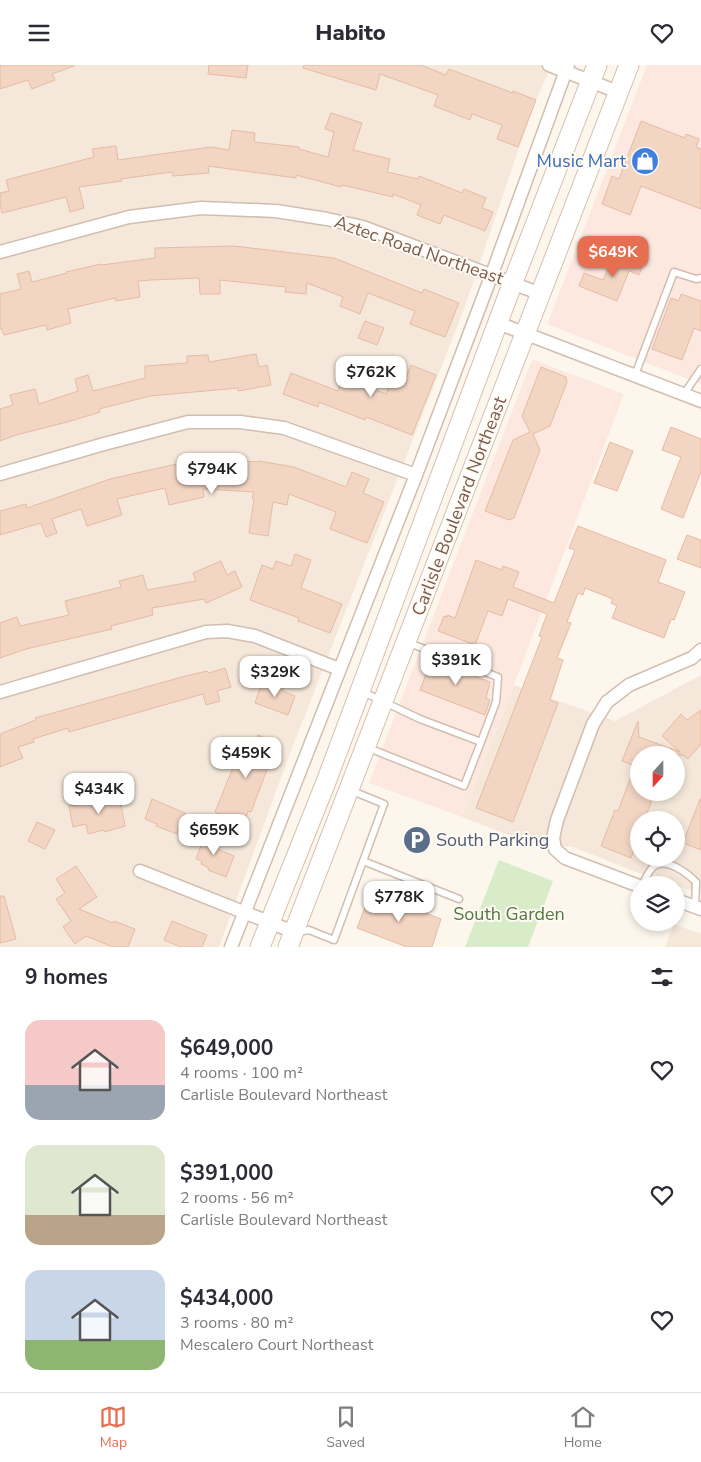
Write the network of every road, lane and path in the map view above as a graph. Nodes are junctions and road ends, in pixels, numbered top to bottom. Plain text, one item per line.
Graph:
1 (549, 65) edge
2 (629, 65) edge
3 (567, 68) edge
4 (594, 73) edge
5 (618, 92) junction
6 (0, 252) edge
7 (492, 274) junction
8 (701, 278) edge
9 (513, 282) junction
10 (541, 293) junction
11 (498, 323) junction
12 (526, 333) junction
13 (701, 369) edge
14 (635, 375) junction
15 (698, 378) edge
16 (684, 394) junction
17 (701, 401) edge
18 (0, 474) edge
19 (416, 475) junction
20 (407, 642) junction
21 (701, 650) edge
22 (339, 669) junction
23 (360, 691) junction
24 (0, 692) edge
25 (384, 702) junction
26 (481, 742) junction
27 (366, 747) junction
28 (349, 790) junction
29 (363, 861) junction
30 (140, 871) dead end
31 (647, 876) edge
32 (630, 882) edge
33 (458, 899) dead end
34 (685, 903) edge
35 (698, 908) edge
36 (244, 913) junction
37 (270, 923) junction
38 (291, 940) edge
39 (231, 947) edge
40 (260, 947) edge

1 - 3 street
2 - 5 main road, Carlisle Boulevard Northeast
3 - 4 street
3 - 7 street
4 - 5 street
4 - 9 main road, Carlisle Boulevard Northeast
5 - 10 main road, Carlisle Boulevard Northeast
6 - 7 street, Aztec Road Northeast
7 - 9 street, Aztec Road Northeast
7 - 19 street
8 - 14 lane
9 - 10 street, Aztec Road Northeast
9 - 11 main road, Carlisle Boulevard Northeast
10 - 12 main road, Carlisle Boulevard Northeast
11 - 12 street
11 - 23 main road, Carlisle Boulevard Northeast
12 - 14 street
12 - 20 main road, Carlisle Boulevard Northeast
13 - 15 lane
14 - 16 street
15 - 16 lane
16 - 17 street
18 - 19 street
19 - 22 street
20 - 25 main road, Carlisle Boulevard Northeast
20 - 26 lane
21 - 32 street
22 - 24 street
22 - 36 street
23 - 25 lane
23 - 37 main road, Carlisle Boulevard Northeast
25 - 26 lane
25 - 27 main road, Carlisle Boulevard Northeast
26 - 27 lane
27 - 28 main road, Carlisle Boulevard Northeast
28 - 29 lane
28 - 38 main road, Carlisle Boulevard Northeast
29 - 33 lane
29 - 38 lane
30 - 36 street
31 - 35 lane
34 - 35 street
36 - 37 street
36 - 39 street
37 - 38 street
37 - 40 main road, Carlisle Boulevard Northeast

